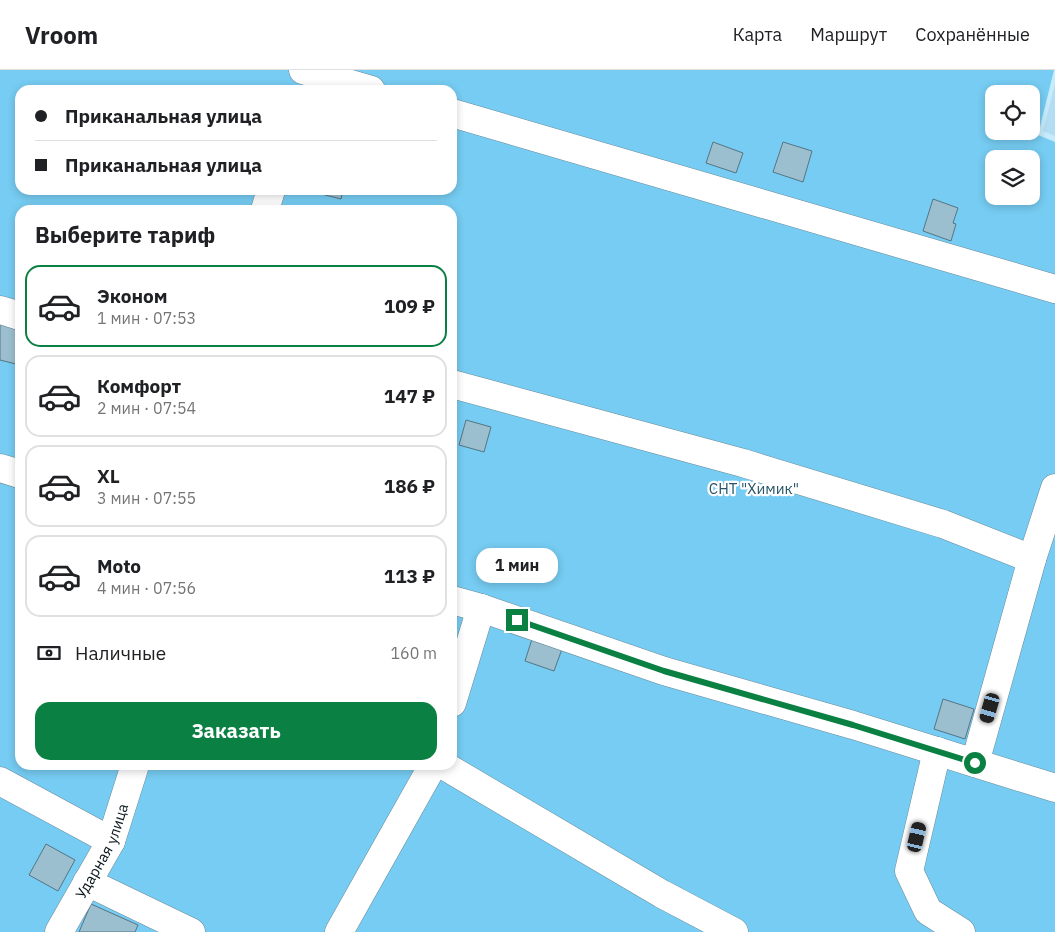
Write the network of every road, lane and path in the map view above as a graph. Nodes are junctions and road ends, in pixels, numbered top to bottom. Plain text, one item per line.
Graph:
1 (303, 70) edge
2 (298, 85) edge
3 (354, 85) edge
4 (457, 115) edge
5 (1055, 289) edge
6 (0, 310) edge
7 (15, 314) edge
8 (457, 385) edge
9 (0, 468) edge
10 (15, 472) edge
11 (1055, 488) edge
12 (1032, 560) junction
13 (457, 601) edge
14 (480, 608) junction
15 (457, 686) edge
16 (937, 751) junction
17 (975, 763) junction
18 (133, 770) edge
19 (430, 770) edge
20 (451, 770) edge
21 (0, 780) edge
22 (1055, 788) edge
23 (111, 841) junction
24 (87, 882) junction
25 (59, 932) edge
26 (191, 932) edge
27 (339, 932) edge
28 (734, 932) edge
29 (961, 932) edge

1 - 2 street
1 - 3 street
4 - 5 street
6 - 7 street
8 - 12 street
9 - 10 street
11 - 12 street
12 - 17 street
13 - 14 street
14 - 15 street
14 - 16 street
16 - 17 street
16 - 29 street
17 - 22 street
18 - 23 street, Ударная улица
19 - 27 street
20 - 28 street
21 - 23 street
23 - 24 street, Ударная улица
24 - 25 street, Ударная улица
24 - 26 street

